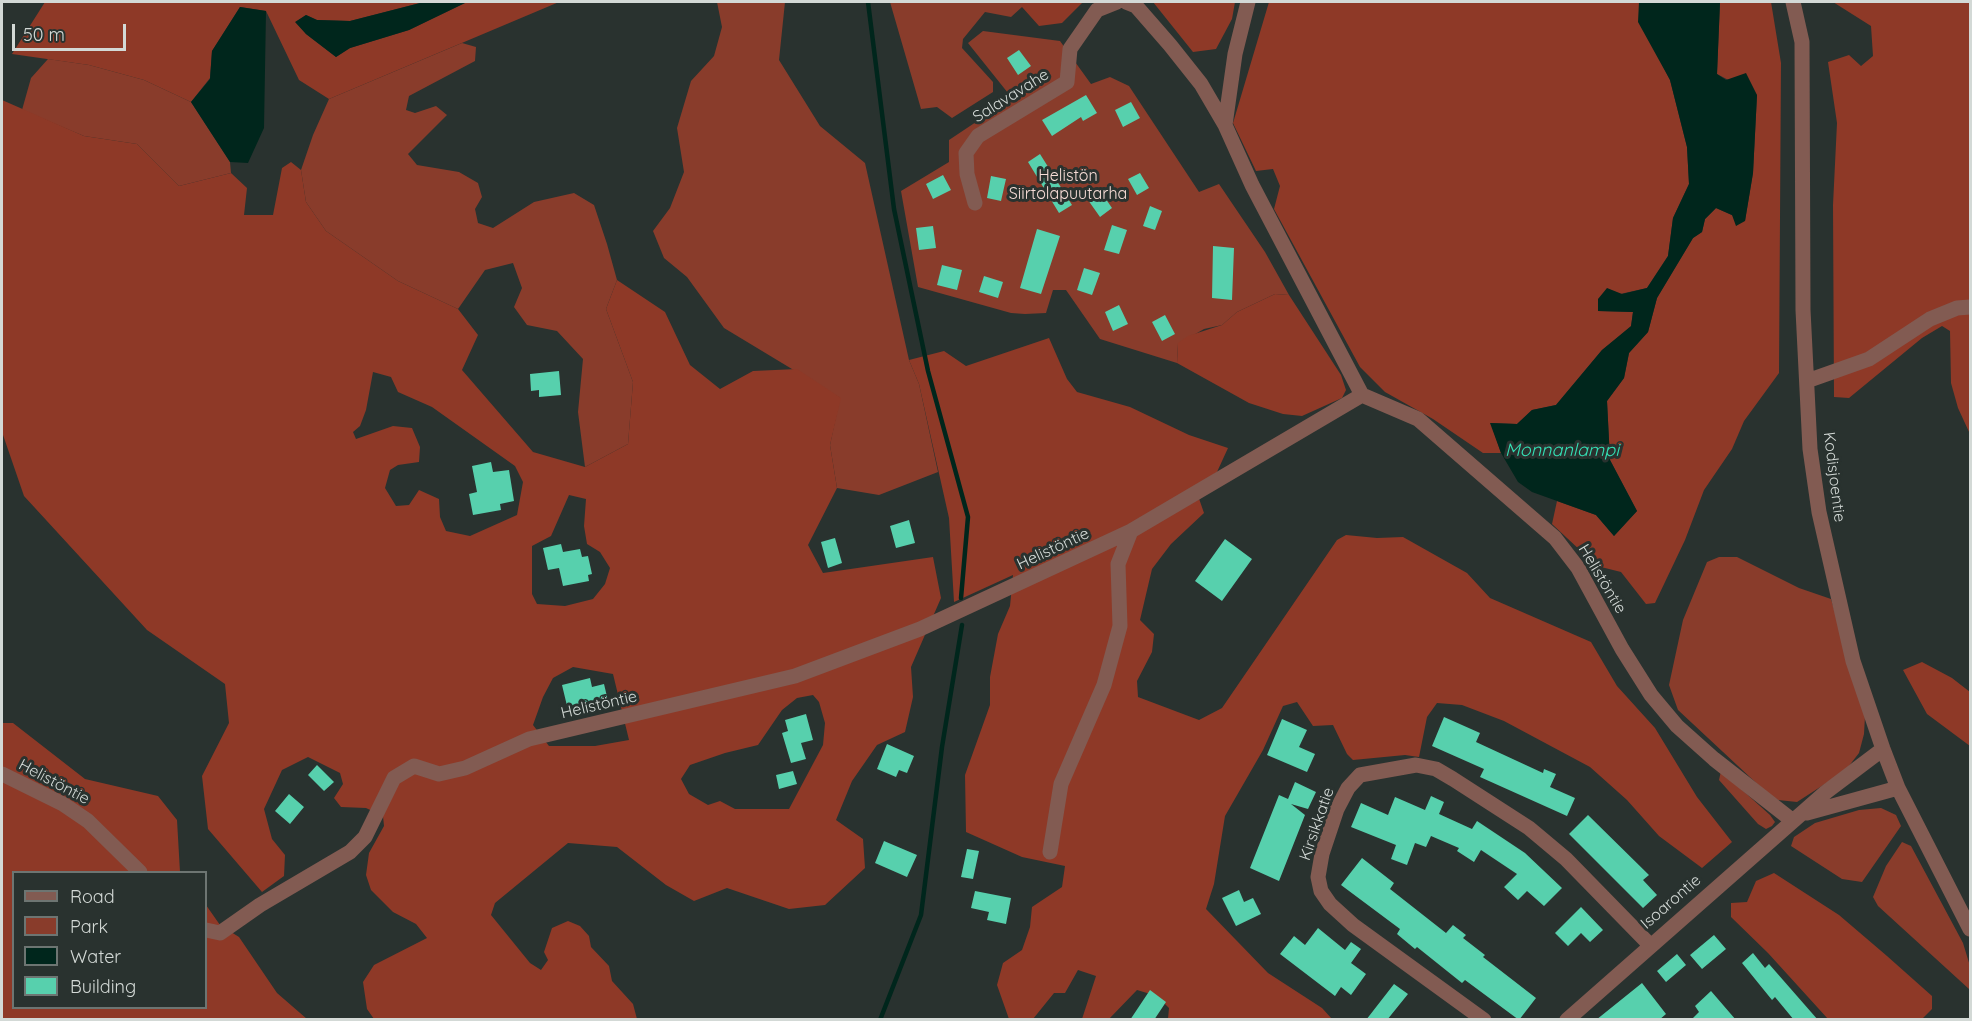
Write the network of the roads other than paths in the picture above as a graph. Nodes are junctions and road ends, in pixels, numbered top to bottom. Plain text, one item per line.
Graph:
1 (1116, 2) edge
2 (1248, 2) edge
3 (1793, 2) edge
4 (1131, 4) edge
5 (1225, 125) junction
6 (975, 202) dead end
7 (1971, 307) edge
8 (1807, 381) junction
9 (1362, 395) junction
10 (1131, 531) junction
11 (1883, 749) junction
12 (2, 774) edge
13 (1898, 788) junction
14 (1797, 818) junction
15 (1050, 852) dead end
16 (138, 871) edge
17 (1971, 929) edge
18 (207, 930) edge
19 (1650, 945) junction
20 (1484, 1020) edge
21 (1567, 1020) edge

1 - 6 street, Salavavahe
2 - 5 street
3 - 8 street, Kodisjoentie
4 - 5 street
5 - 9 street
7 - 8 street
8 - 11 street, Kodisjoentie
9 - 10 street, Helistöntie
9 - 14 street, Helistöntie
10 - 15 street
10 - 18 street, Helistöntie
11 - 13 street, Kodisjoentie
11 - 14 street, Isoarontie
12 - 16 street, Helistöntie
13 - 14 street, Isoarontie
13 - 17 street, Kodisjoentie
14 - 19 street, Isoarontie
19 - 20 street, Kirsikkatie
19 - 21 street, Isoarontie

